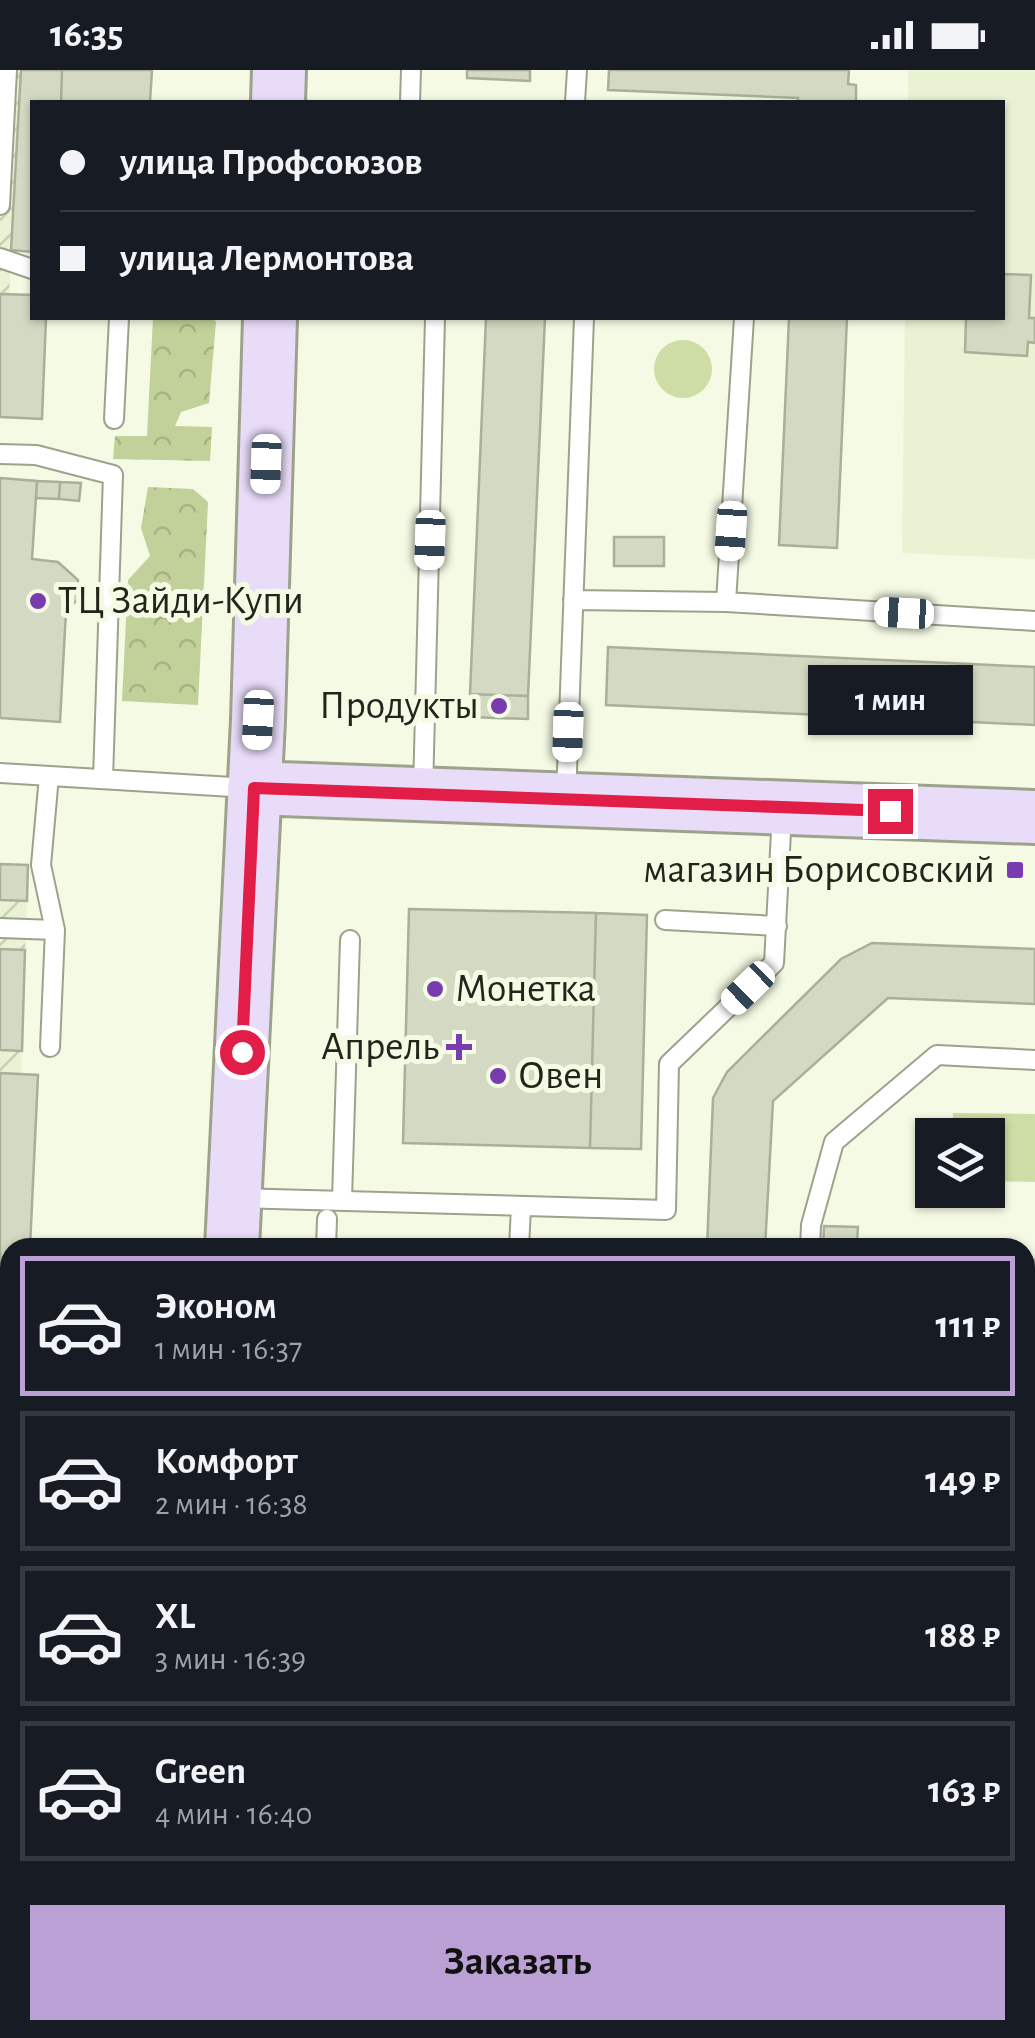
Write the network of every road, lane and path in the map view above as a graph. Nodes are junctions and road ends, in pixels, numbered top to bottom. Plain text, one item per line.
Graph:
1 (7, 70) edge
2 (279, 70) edge
3 (411, 70) edge
4 (577, 70) edge
5 (278, 100) edge
6 (410, 100) edge
7 (576, 100) edge
8 (1, 159) edge
9 (0, 205) edge
10 (0, 258) edge
11 (30, 268) edge
12 (119, 320) edge
13 (270, 320) edge
14 (435, 320) edge
15 (584, 320) edge
16 (744, 320) edge
17 (114, 418) dead end
18 (0, 454) edge
19 (573, 600) junction
20 (726, 602) junction
21 (1035, 621) edge
22 (0, 774) edge
23 (48, 776) junction
24 (103, 780) junction
25 (254, 788) junction
26 (422, 793) junction
27 (566, 798) junction
28 (782, 808) junction
29 (1035, 817) edge
30 (665, 920) dead end
31 (777, 926) junction
32 (0, 928) edge
33 (55, 930) junction
34 (350, 940) dead end
35 (50, 1047) dead end
36 (1035, 1060) edge
37 (342, 1200) junction
38 (522, 1207) junction
39 (327, 1219) dead end
40 (232, 1222) edge
41 (326, 1238) edge
42 (520, 1238) edge
43 (810, 1238) edge

1 - 8 lane
2 - 5 main road
3 - 6 lane
4 - 7 lane
8 - 9 lane
10 - 11 lane
12 - 17 lane
13 - 25 main road
14 - 26 lane
15 - 19 lane
16 - 20 lane
18 - 24 lane
19 - 20 lane
19 - 27 lane
20 - 21 lane
22 - 23 lane
23 - 24 lane
23 - 33 lane
24 - 25 lane
25 - 26 main road
25 - 40 main road
26 - 27 main road
27 - 28 main road
28 - 29 main road
28 - 31 lane
30 - 31 lane
31 - 38 lane
32 - 33 lane
33 - 35 lane
34 - 37 lane
36 - 43 lane
37 - 38 lane
37 - 40 lane
38 - 42 lane
39 - 41 lane

